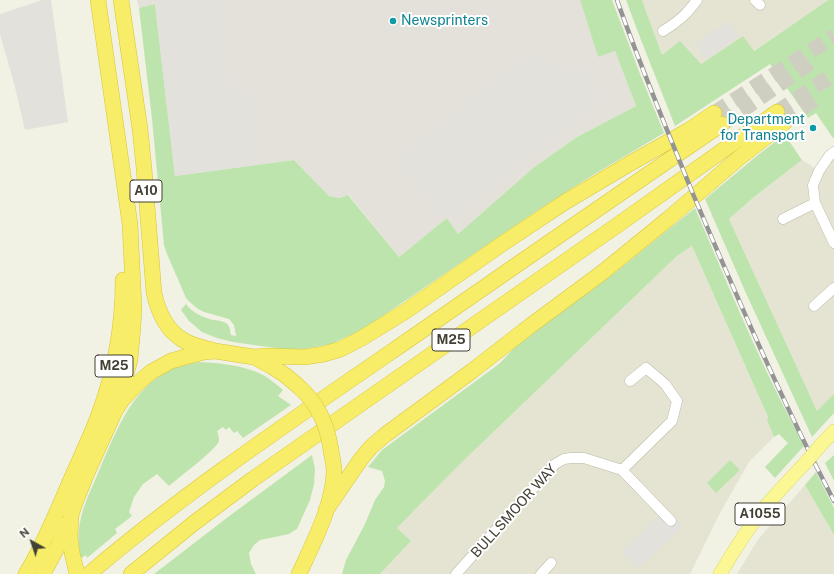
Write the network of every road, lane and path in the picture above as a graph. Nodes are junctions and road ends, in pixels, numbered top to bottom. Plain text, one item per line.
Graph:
1 (98, 0) edge
2 (121, 0) edge
3 (697, 0) edge
4 (663, 31) dead end
5 (834, 152) edge
6 (125, 195) junction
7 (815, 203) junction
8 (783, 219) dead end
9 (834, 243) edge
10 (834, 288) edge
11 (814, 306) dead end
12 (215, 351) junction
13 (254, 357) junction
14 (630, 381) dead end
15 (115, 411) junction
16 (834, 432) edge
17 (622, 470) junction
18 (326, 510) junction
19 (71, 516) junction
20 (671, 521) dead end
21 (552, 563) dead end
22 (75, 568) edge
23 (26, 574) edge
24 (43, 574) edge
25 (89, 574) edge
26 (130, 574) edge
27 (299, 574) edge
28 (456, 574) edge
29 (541, 574) edge
30 (720, 574) edge

1 - 6 highway, A10
2 - 12 highway, A10
3 - 4 street
5 - 7 street
6 - 15 highway, A10
6 - 23 highway, M25
7 - 8 street
7 - 9 street
10 - 11 street
12 - 13 highway
12 - 15 highway
13 - 18 highway, bridge
13 - 25 highway, M25
14 - 17 street
15 - 19 highway
16 - 30 main road, A1055, bridge
17 - 20 street, BULLSMOOR WAY
17 - 28 street, BULLSMOOR WAY
18 - 26 highway, M25
18 - 27 highway
19 - 22 highway
19 - 24 highway
21 - 29 street

